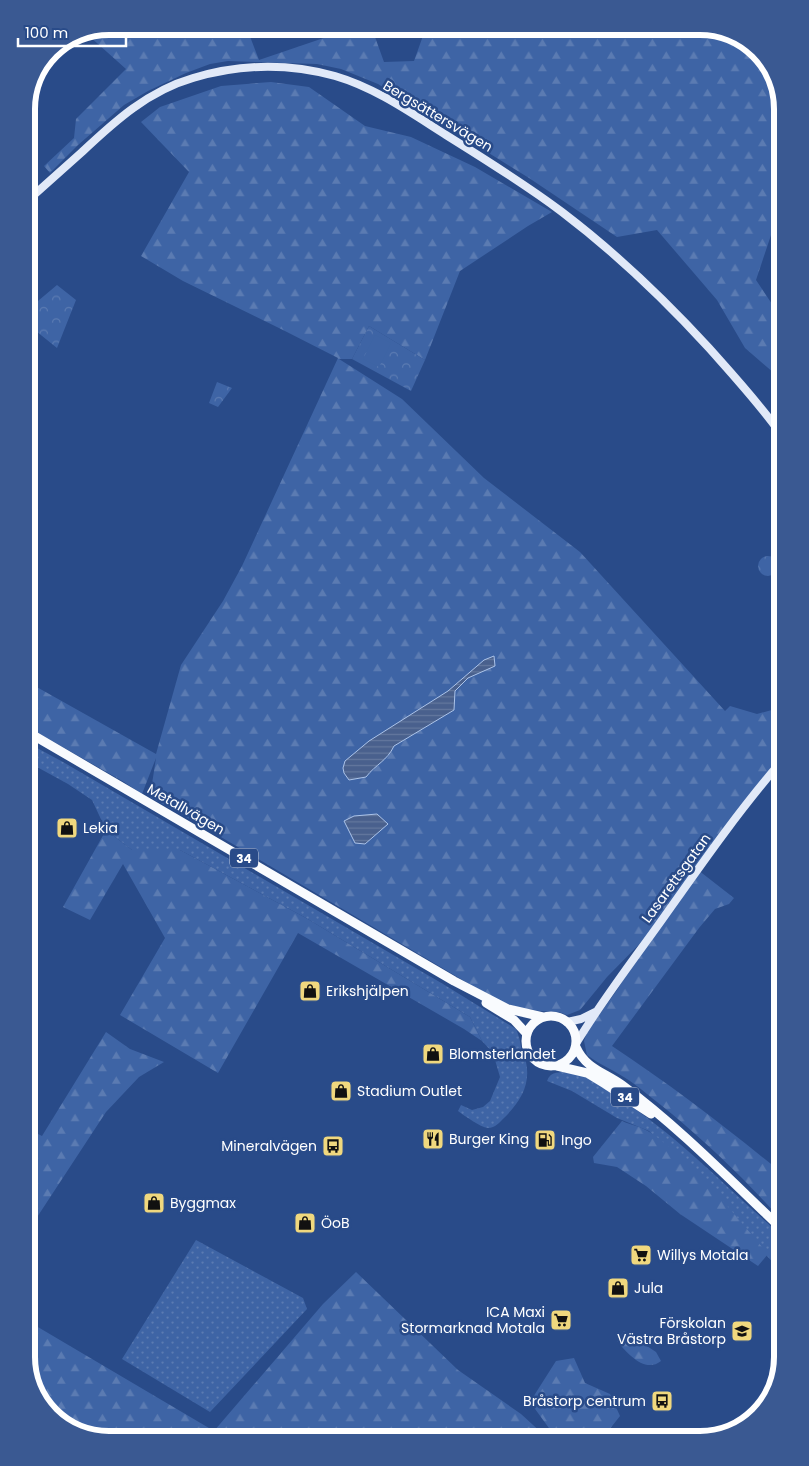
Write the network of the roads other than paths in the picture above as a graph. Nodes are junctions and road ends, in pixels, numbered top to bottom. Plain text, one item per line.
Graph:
1 (35, 194) edge
2 (774, 425) edge
3 (35, 737) edge
4 (774, 770) edge
5 (454, 981) junction
6 (596, 1010) junction
7 (543, 1017) junction
8 (567, 1022) junction
9 (527, 1034) junction
10 (576, 1044) junction
11 (558, 1066) junction
12 (686, 1139) junction
13 (774, 1221) edge

1 - 2 street, Bergsättersvägen
3 - 5 main road, Metallvägen / 34
4 - 6 street, Lasarettsgatan
5 - 7 main road, Metallvägen / 34
5 - 9 main road, Metallvägen / 34
6 - 8 street, Lasarettsgatan
6 - 10 street, Lasarettsgatan
7 - 8 main road, 34
7 - 9 main road
8 - 10 main road, 34
9 - 11 main road, 34
10 - 11 main road
10 - 12 main road, 34
11 - 12 main road, 34
12 - 13 main road, 34

